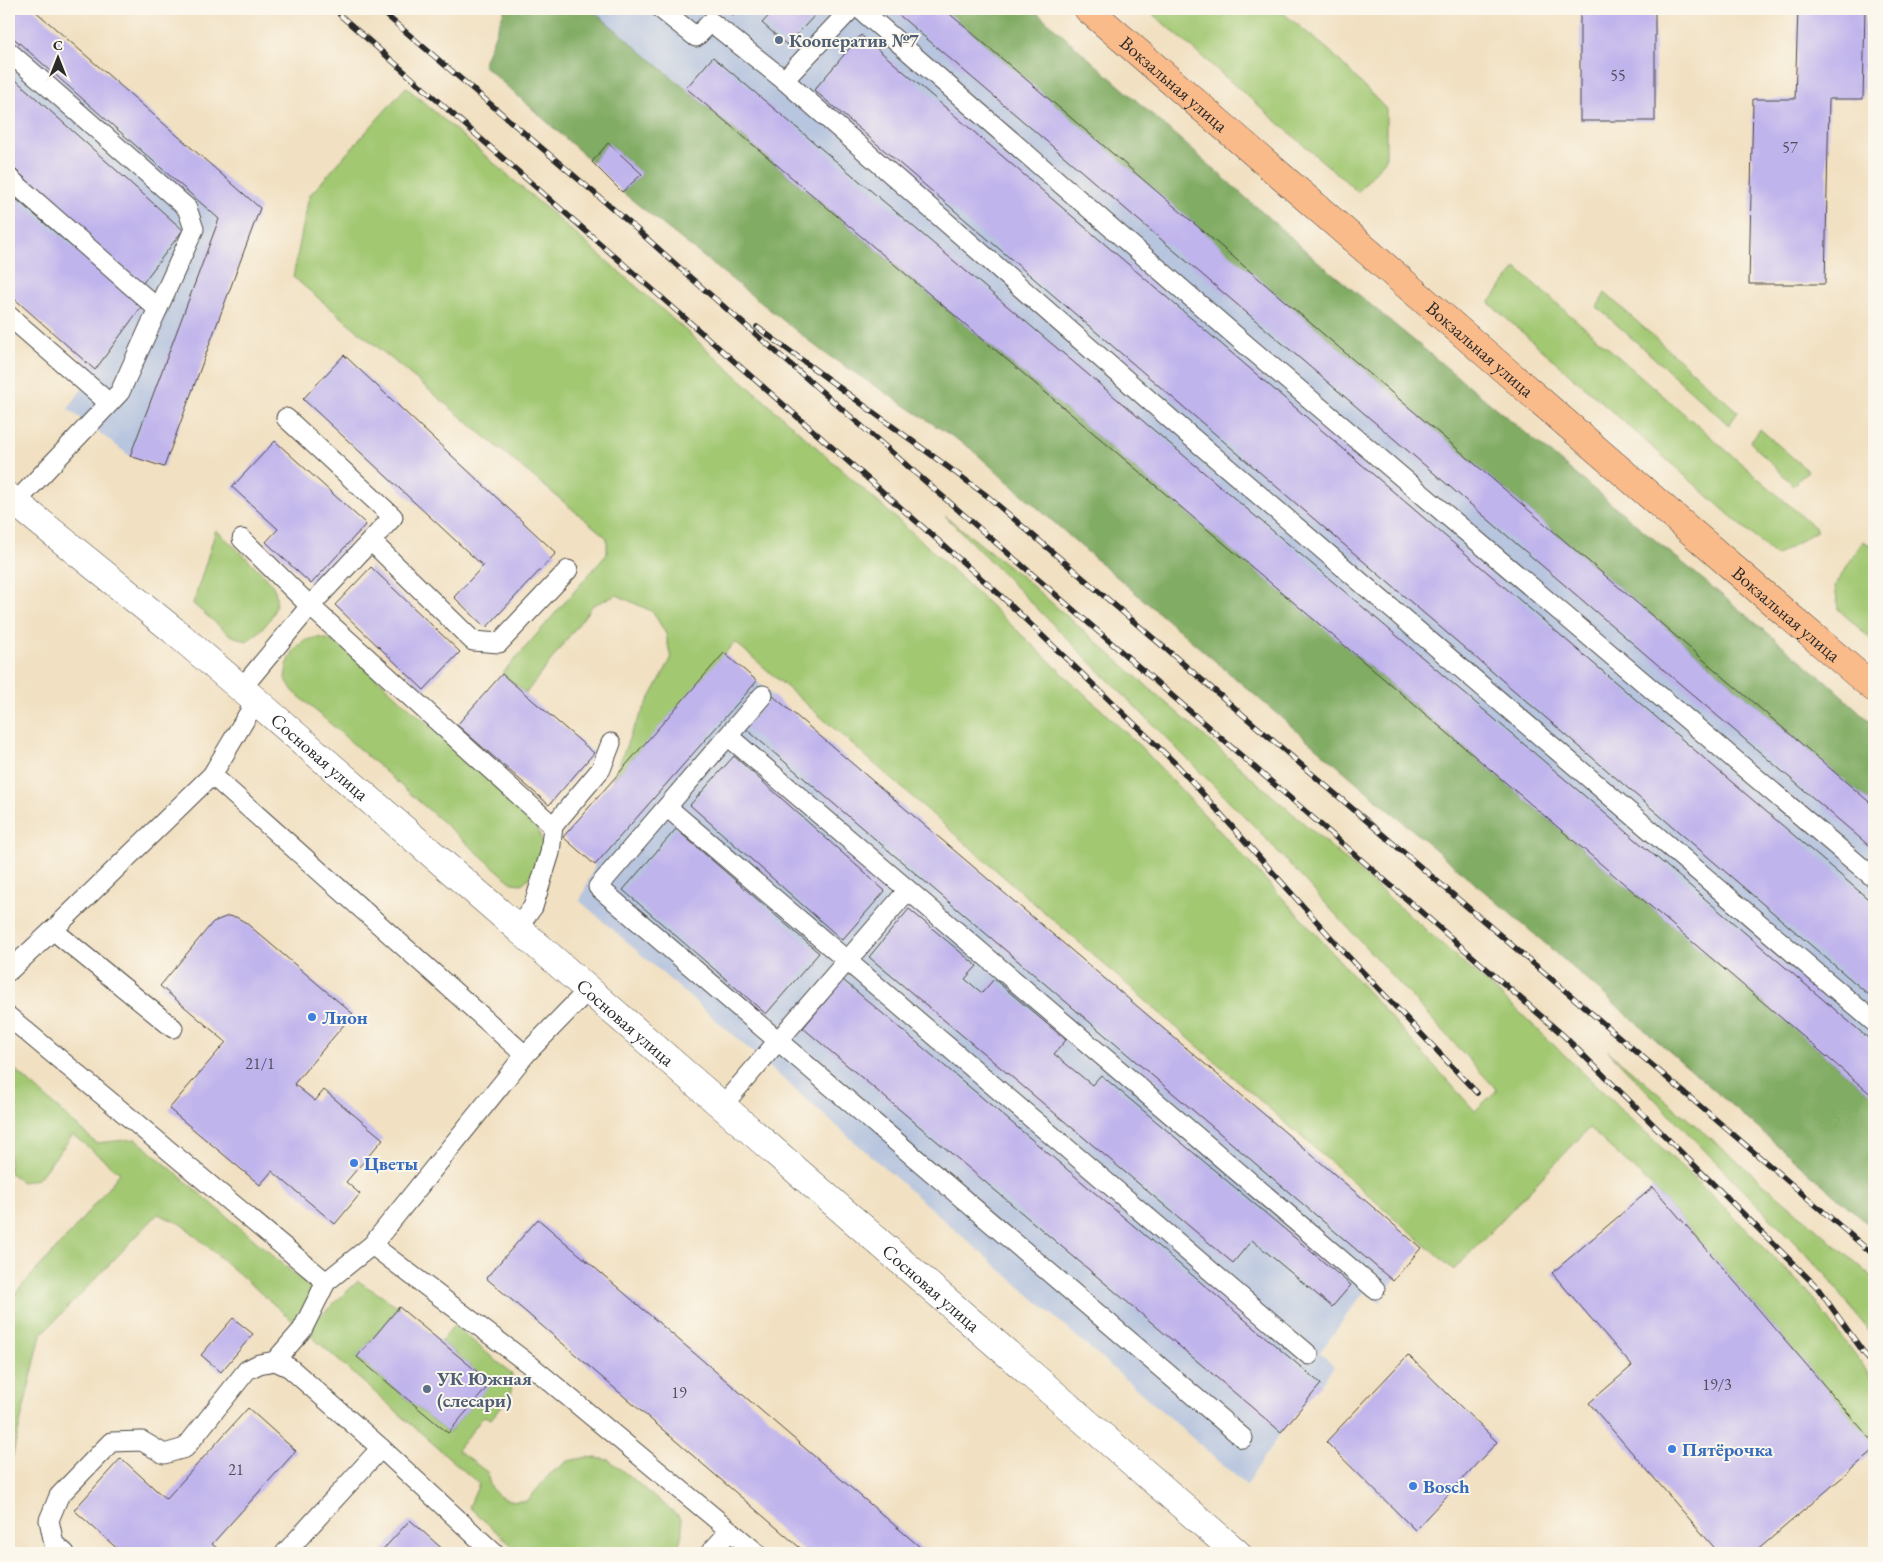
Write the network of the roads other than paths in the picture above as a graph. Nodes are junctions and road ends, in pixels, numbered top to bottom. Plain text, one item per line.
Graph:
1 (661, 9) edge
2 (851, 9) edge
3 (860, 9) edge
4 (1088, 9) edge
5 (9, 52) edge
6 (784, 80) junction
7 (9, 178) edge
8 (158, 309) junction
9 (9, 316) edge
10 (109, 403) junction
11 (286, 418) dead end
12 (12, 500) edge
13 (242, 540) dead end
14 (371, 541) junction
15 (568, 570) dead end
16 (310, 606) junction
17 (1874, 688) edge
18 (249, 695) junction
19 (763, 695) dead end
20 (728, 736) junction
21 (611, 743) dead end
22 (212, 775) junction
23 (667, 807) junction
24 (553, 826) junction
25 (1874, 878) edge
26 (908, 890) junction
27 (516, 928) junction
28 (53, 930) junction
29 (846, 961) junction
30 (9, 970) edge
31 (588, 990) junction
32 (9, 1017) edge
33 (1873, 1019) edge
34 (173, 1028) dead end
35 (778, 1041) junction
36 (525, 1055) junction
37 (722, 1106) junction
38 (372, 1245) junction
39 (326, 1282) junction
40 (1375, 1289) dead end
41 (1309, 1355) dead end
42 (275, 1361) junction
43 (1243, 1438) dead end
44 (381, 1448) junction
45 (730, 1531) junction
46 (65, 1553) edge
47 (285, 1553) edge
48 (494, 1553) edge
49 (710, 1553) edge
50 (757, 1553) edge
51 (1237, 1553) edge

1 - 6 lane
2 - 6 lane
3 - 25 lane
4 - 17 main road, Вокзальная улица
5 - 8 lane
6 - 33 lane
7 - 8 lane
8 - 10 lane
9 - 10 lane
10 - 12 lane
11 - 14 lane
12 - 18 street, Сосновая улица
13 - 16 lane
14 - 15 lane
14 - 16 lane
16 - 18 lane
16 - 24 lane
18 - 22 lane
18 - 27 street, Сосновая улица
19 - 20 lane
20 - 23 lane
20 - 26 lane
21 - 24 lane
22 - 28 lane
22 - 36 lane
23 - 29 lane
23 - 35 lane
24 - 27 lane
26 - 29 lane
26 - 40 lane
27 - 31 street, Сосновая улица
28 - 30 lane
28 - 34 lane
29 - 35 lane
29 - 41 lane
31 - 36 lane
31 - 37 street, Сосновая улица
32 - 39 lane
35 - 37 lane
35 - 43 lane
36 - 38 lane
37 - 51 street, Сосновая улица
38 - 39 lane
38 - 45 lane
39 - 42 lane
42 - 44 lane
42 - 46 lane
44 - 47 lane
44 - 48 lane
45 - 49 lane
45 - 50 lane

